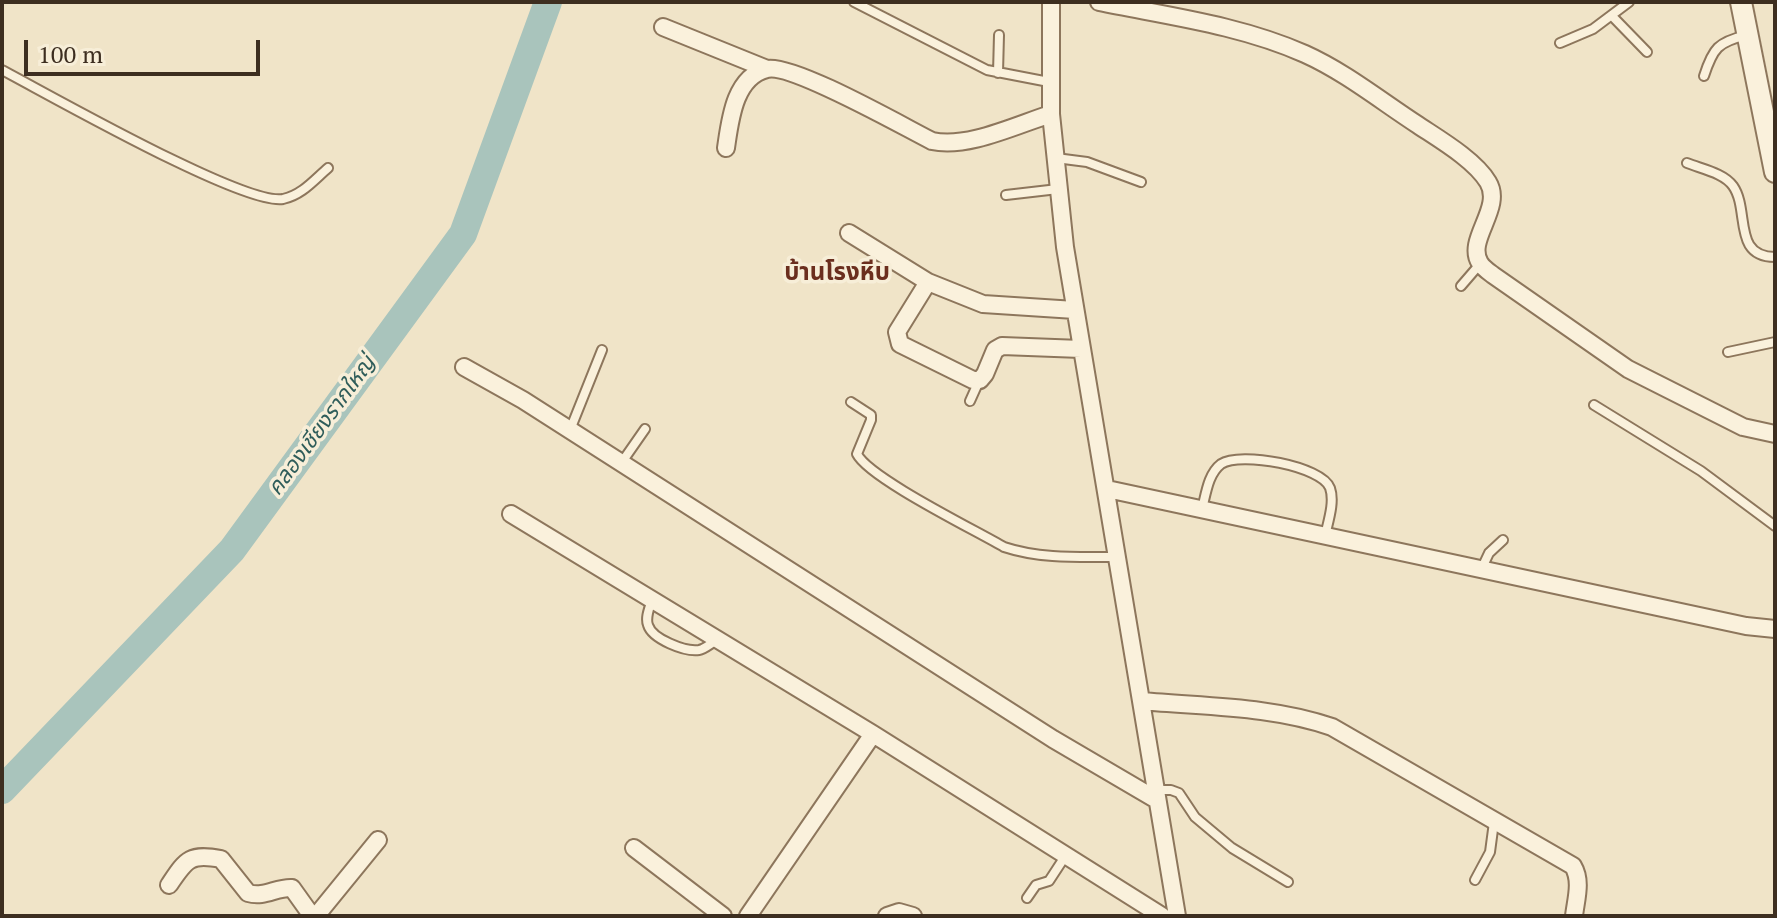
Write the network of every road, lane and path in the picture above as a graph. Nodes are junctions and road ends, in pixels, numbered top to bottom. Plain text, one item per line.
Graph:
1 (854, 2) edge
2 (1051, 2) edge
3 (1099, 2) edge
4 (1629, 2) edge
5 (1741, 2) edge
6 (1612, 16) junction
7 (663, 27) dead end
8 (999, 35) dead end
9 (1748, 35) junction
10 (1560, 43) dead end
11 (1647, 52) dead end
12 (767, 69) junction
13 (2, 70) edge
14 (998, 73) junction
15 (1704, 76) dead end
16 (1049, 82) junction
17 (1051, 114) junction
18 (726, 148) dead end
19 (1055, 158) junction
20 (1687, 163) dead end
21 (328, 168) dead end
22 (1775, 172) edge
23 (1141, 182) dead end
24 (1058, 189) junction
25 (1006, 195) dead end
26 (849, 233) dead end
27 (1775, 257) edge
28 (1480, 264) junction
29 (928, 282) junction
30 (1461, 286) dead end
31 (1075, 310) junction
32 (1775, 342) edge
33 (1081, 349) junction
34 (602, 350) dead end
35 (1728, 352) dead end
36 (464, 367) dead end
37 (980, 380) junction
38 (970, 401) dead end
39 (851, 402) dead end
40 (1594, 405) dead end
41 (645, 429) dead end
42 (570, 430) junction
43 (1775, 434) edge
44 (622, 462) junction
45 (1107, 489) junction
46 (1202, 510) junction
47 (511, 514) dead end
48 (1775, 526) edge
49 (1325, 536) junction
50 (1503, 540) dead end
51 (1118, 557) junction
52 (1481, 570) junction
53 (652, 598) junction
54 (1775, 629) edge
55 (718, 639) junction
56 (1142, 701) junction
57 (873, 734) junction
58 (1156, 795) junction
59 (1494, 821) junction
60 (378, 840) dead end
61 (634, 848) dead end
62 (1067, 855) junction
63 (1475, 880) dead end
64 (1288, 882) dead end
65 (169, 885) dead end
66 (1027, 898) dead end
67 (314, 916) edge
68 (723, 916) edge
69 (748, 916) edge
70 (887, 916) edge
71 (913, 916) edge
72 (1162, 916) edge
73 (1177, 916) edge
74 (1574, 916) edge

1 - 14 lane
2 - 16 street
3 - 28 street
4 - 6 lane
5 - 9 street
6 - 10 lane
6 - 11 lane
7 - 12 street
8 - 14 lane
9 - 15 lane
9 - 22 street
12 - 17 street
12 - 18 street
13 - 21 lane
14 - 16 lane
16 - 17 street
17 - 19 street
19 - 23 lane
19 - 24 street
20 - 27 lane
24 - 25 lane
24 - 31 street
26 - 29 street
28 - 30 lane
28 - 43 street
29 - 31 street
29 - 37 street
31 - 33 street
32 - 35 lane
33 - 37 street
33 - 45 street
34 - 42 lane
36 - 42 street
37 - 38 lane
39 - 51 lane
40 - 48 lane
41 - 44 lane
42 - 44 street
44 - 58 street
45 - 46 street
45 - 51 street
46 - 49 street
46 - 49 lane
47 - 53 street
49 - 52 street
50 - 52 lane
51 - 56 street
52 - 54 street
53 - 55 street
53 - 55 lane
55 - 57 street
56 - 58 street
56 - 59 street
57 - 62 street
57 - 69 street
58 - 64 lane
58 - 73 street
59 - 63 lane
59 - 74 street
60 - 67 street
61 - 68 street
62 - 66 lane
62 - 72 street
65 - 67 street
70 - 71 street

